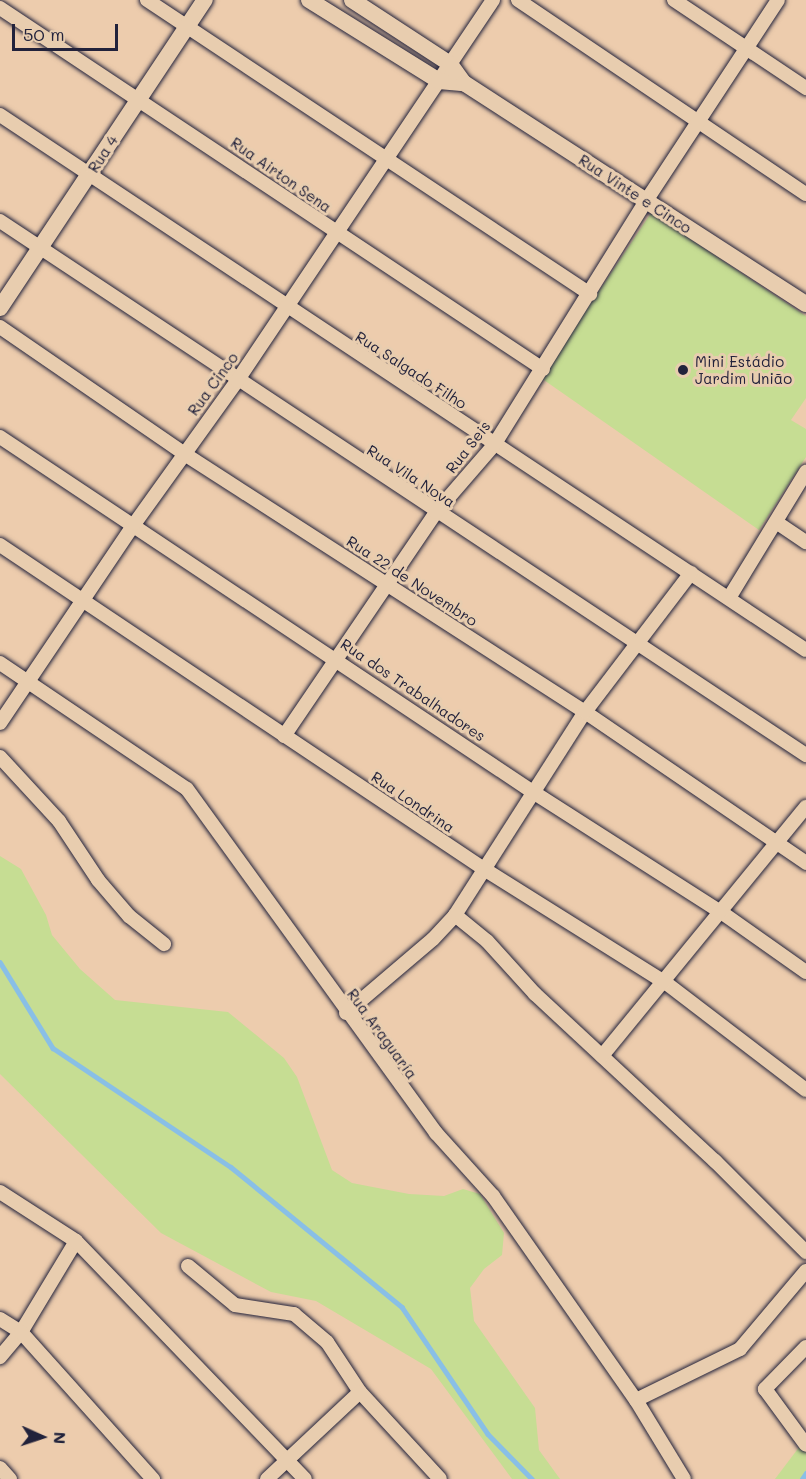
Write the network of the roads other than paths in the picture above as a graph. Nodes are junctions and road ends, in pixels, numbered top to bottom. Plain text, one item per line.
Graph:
1 (147, 0) edge
2 (205, 0) edge
3 (309, 0) edge
4 (352, 0) edge
5 (492, 0) edge
6 (519, 0) edge
7 (674, 0) edge
8 (778, 0) edge
9 (0, 8) edge
10 (188, 27) junction
11 (747, 49) junction
12 (450, 64) junction
13 (439, 81) junction
14 (464, 83) junction
15 (806, 88) edge
16 (139, 97) junction
17 (0, 115) edge
18 (700, 123) junction
19 (388, 159) junction
20 (89, 175) junction
21 (806, 194) edge
22 (646, 201) junction
23 (0, 221) edge
24 (336, 233) junction
25 (39, 248) junction
26 (590, 294) junction
27 (806, 304) edge
28 (286, 307) junction
29 (0, 308) edge
30 (0, 327) edge
31 (543, 369) junction
32 (237, 381) junction
33 (0, 436) edge
34 (494, 445) junction
35 (183, 453) junction
36 (806, 472) edge
37 (436, 512) junction
38 (776, 522) junction
39 (135, 523) junction
40 (806, 542) edge
41 (0, 544) edge
42 (691, 573) junction
43 (388, 585) junction
44 (729, 598) junction
45 (85, 600) junction
46 (638, 640) junction
47 (806, 650) edge
48 (337, 658) junction
49 (0, 663) edge
50 (27, 681) junction
51 (585, 712) junction
52 (0, 723) edge
53 (284, 736) junction
54 (806, 755) edge
55 (0, 756) edge
56 (533, 792) junction
57 (806, 807) edge
58 (779, 844) junction
59 (806, 862) edge
60 (484, 869) junction
61 (721, 912) junction
62 (454, 915) junction
63 (164, 944) dead end
64 (806, 972) edge
65 (666, 983) junction
66 (346, 1013) junction
67 (602, 1056) junction
68 (806, 1090) edge
69 (0, 1192) edge
70 (76, 1241) junction
71 (806, 1252) edge
72 (188, 1266) dead end
73 (806, 1271) edge
74 (0, 1319) edge
75 (21, 1332) junction
76 (806, 1347) edge
77 (0, 1357) edge
78 (360, 1392) junction
79 (636, 1400) junction
80 (806, 1445) edge
81 (286, 1460) junction
82 (0, 1468) edge
83 (10, 1479) edge
84 (153, 1479) edge
85 (267, 1479) edge
86 (304, 1479) edge
87 (440, 1479) edge
88 (684, 1479) edge

1 - 10 street
2 - 10 street, Rua 4
3 - 13 street, Rua Vinte e Cinco
4 - 12 street, Rua Vinte e Cinco
5 - 12 street, Rua Cinco
6 - 18 street
7 - 11 street
8 - 11 street, Rua Seis
9 - 16 street, Rua Airton Sena
10 - 16 street, Rua 4
10 - 19 street
11 - 15 street
11 - 18 street, Rua Seis
12 - 13 street, Rua Cinco
12 - 14 street, Rua Vinte e Cinco
13 - 14 street, Rua Vinte e Cinco
13 - 19 street, Rua Cinco
14 - 22 street, Rua Vinte e Cinco
16 - 20 street, Rua 4
16 - 24 street, Rua Airton Sena
17 - 20 street, Rua Salgado Filho
18 - 21 street
18 - 22 street, Rua Seis
19 - 24 street, Rua Cinco
19 - 26 street
20 - 25 street, Rua 4
20 - 28 street, Rua Salgado Filho
22 - 26 street, Rua Seis
22 - 27 street, Rua Vinte e Cinco
23 - 25 street, Rua Vila Nova
24 - 28 street, Rua Cinco
24 - 31 street, Rua Airton Sena
25 - 29 street, Rua 4
25 - 32 street, Rua Vila Nova
26 - 31 street, Rua Seis
28 - 32 street, Rua Cinco
28 - 34 street, Rua Salgado Filho
30 - 35 street, Rua 22 de Novembro
31 - 34 street, Rua Seis
32 - 35 street, Rua Cinco
32 - 37 street, Rua Vila Nova
33 - 39 street, Rua dos Trabalhadores
34 - 37 street, Rua Seis
34 - 42 street, Rua Salgado Filho
35 - 39 street, Rua Cinco
35 - 43 street, Rua 22 de Novembro
36 - 38 street
37 - 43 street, Rua Seis
37 - 46 street, Rua Vila Nova
38 - 40 street
38 - 44 street
39 - 45 street, Rua Cinco
39 - 48 street, Rua dos Trabalhadores
41 - 45 street, Rua Londrina
42 - 44 street, Rua Salgado Filho
42 - 46 street
43 - 48 street, Rua Seis
43 - 51 street, Rua 22 de Novembro
44 - 47 street, Rua Salgado Filho
45 - 50 street, Rua Cinco
45 - 53 street, Rua Londrina
46 - 51 street
46 - 54 street, Rua Vila Nova
48 - 53 street, Rua Seis
48 - 56 street, Rua dos Trabalhadores
49 - 50 street, Rua Araguaría
50 - 52 street, Rua Cinco
50 - 66 street, Rua Araguaría
51 - 56 street
51 - 58 street, Rua 22 de Novembro
53 - 60 street, Rua Londrina
55 - 63 street
56 - 60 street
56 - 61 street, Rua dos Trabalhadores
57 - 58 street
58 - 59 street, Rua 22 de Novembro
58 - 61 street
60 - 62 street
60 - 65 street, Rua Londrina
61 - 64 street, Rua dos Trabalhadores
61 - 65 street
62 - 66 street
62 - 67 street
65 - 67 street
65 - 68 street, Rua Londrina
66 - 79 street, Rua Araguaría
67 - 71 street
69 - 70 street
70 - 75 street
70 - 81 street
72 - 78 street
73 - 79 street
74 - 75 street
75 - 77 street
75 - 84 street
76 - 80 street
78 - 81 street
78 - 87 street
79 - 88 street, Rua Araguaría
81 - 85 street
81 - 86 street
82 - 83 street

